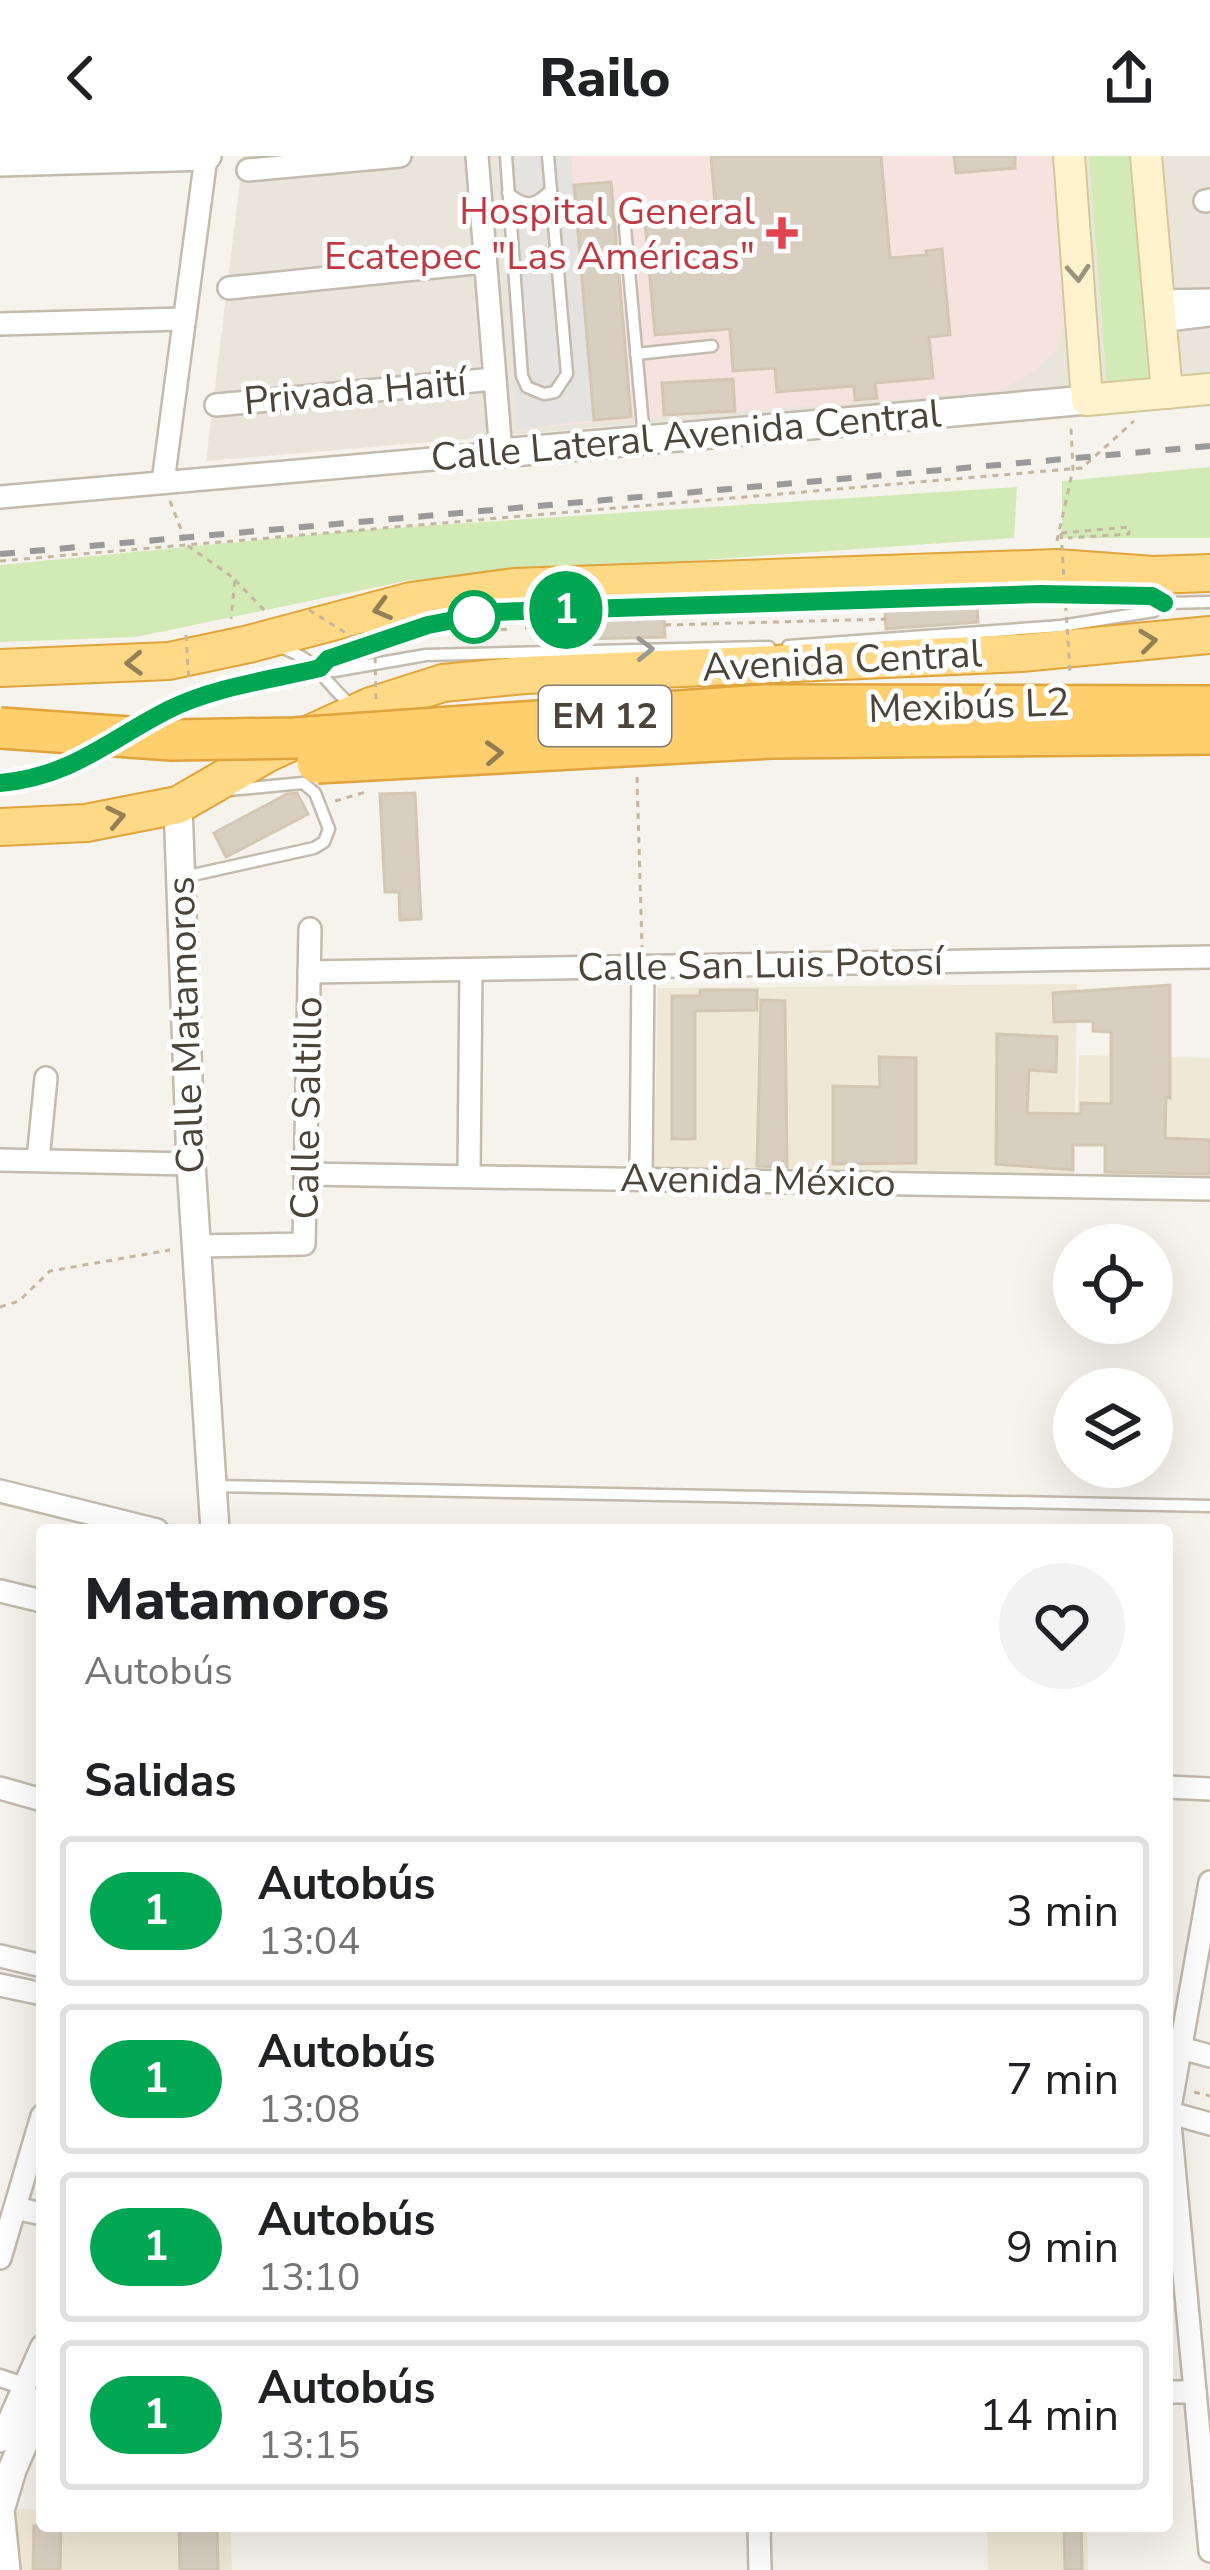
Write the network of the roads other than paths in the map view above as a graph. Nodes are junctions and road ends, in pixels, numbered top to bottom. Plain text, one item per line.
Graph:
1 (400, 156) edge
2 (477, 156) edge
3 (506, 156) edge
4 (548, 156) edge
5 (1069, 156) edge
6 (1146, 156) edge
7 (207, 157) edge
8 (0, 162) edge
9 (248, 170) dead end
10 (551, 190) junction
11 (508, 193) junction
12 (625, 227) dead end
13 (484, 262) junction
14 (229, 288) dead end
15 (1210, 300) edge
16 (1160, 311) junction
17 (1210, 315) edge
18 (183, 319) junction
19 (0, 324) edge
20 (712, 346) dead end
21 (636, 354) junction
22 (494, 379) junction
23 (1210, 389) edge
24 (1166, 393) junction
25 (1078, 401) junction
26 (215, 405) dead end
27 (644, 440) junction
28 (501, 453) junction
29 (163, 482) junction
30 (0, 497) edge
31 (1210, 573) edge
32 (1210, 602) edge
33 (1164, 603) junction
34 (252, 634) junction
35 (1210, 635) edge
36 (0, 668) edge
37 (320, 668) junction
38 (1210, 702) edge
39 (362, 710) junction
40 (0, 728) edge
41 (1210, 734) edge
42 (0, 754) edge
43 (0, 784) edge
44 (189, 799) junction
45 (0, 827) edge
46 (181, 878) junction
47 (310, 929) dead end
48 (1210, 958) edge
49 (643, 967) junction
50 (471, 970) junction
51 (309, 972) junction
52 (46, 1078) dead end
53 (0, 1160) edge
54 (38, 1160) junction
55 (191, 1164) junction
56 (306, 1174) junction
57 (469, 1174) junction
58 (641, 1179) junction
59 (1210, 1189) edge
60 (196, 1246) junction
61 (212, 1486) junction
62 (0, 1491) edge
63 (1210, 1506) edge
64 (133, 1524) edge
65 (215, 1524) edge
66 (0, 1591) edge
67 (36, 1600) edge
68 (1173, 1787) edge
69 (0, 1788) edge
70 (1210, 1789) edge
71 (36, 1797) edge
72 (1210, 1882) edge
73 (0, 1956) edge
74 (36, 1965) edge
75 (0, 1985) edge
76 (36, 1993) edge
77 (1174, 2046) edge
78 (1210, 2056) edge
79 (1173, 2113) edge
80 (1210, 2124) edge
81 (36, 2131) edge
82 (7, 2205) edge
83 (1173, 2216) edge
84 (0, 2258) edge
85 (1176, 2271) edge
86 (0, 2378) edge
87 (1173, 2392) edge
88 (1195, 2392) junction
89 (35, 2407) edge
90 (0, 2441) edge
91 (759, 2532) edge
92 (1210, 2551) edge
93 (6, 2570) edge
94 (760, 2570) edge

1 - 9 street
2 - 13 street
3 - 11 lane
4 - 10 lane
5 -> 25 main road
6 - 16 main road
7 - 8 street
7 - 18 street
10 - 11 lane
10 - 11 lane
12 - 21 lane
13 - 14 street
13 - 22 street
15 - 16 street
16 - 17 street
16 - 24 main road
18 - 19 street
18 - 29 street
20 - 21 lane
21 - 27 lane
22 - 26 street, Privada Haití
22 - 28 street
23 - 24 main road, Calle Lateral Avenida Central
24 - 25 main road, Calle Lateral Avenida Central
25 - 27 street, Calle Lateral Avenida Central
27 - 28 street, Calle Lateral Avenida Central
28 - 29 street, Calle Lateral Avenida Central
29 - 30 street, Calle Lateral Avenida Central
31 -> 34 highway
32 - 33 lane
37 -> 33 lane
33 - 37 lane
34 -> 36 highway
34 - 37 lane
39 -> 35 highway, Avenida Central
37 - 39 lane
37 - 43 lane
38 - 39 lane, Mexibús L2
38 - 40 highway, EM 12, bridge
39 - 44 highway, Avenida Central
42 -> 41 highway, EM 12, bridge
45 -> 44 highway, Avenida Central
44 - 46 street, Calle Matamoros
44 - 46 lane
46 - 55 street, Calle Matamoros
47 - 51 street, Calle Saltillo
48 - 49 street, Calle San Luis Potosí
49 - 50 street, Calle San Luis Potosí
49 - 58 street
50 - 51 street, Calle San Luis Potosí
50 - 57 street
51 - 56 street, Calle Saltillo
52 - 54 street
53 - 54 street
54 - 55 street
55 - 60 street, Calle Matamoros
56 - 57 street, Avenida México
56 - 60 street, Calle Saltillo
57 - 58 street, Avenida México
58 - 59 street, Avenida México
60 - 61 street, Calle Matamoros
61 - 63 lane
61 - 65 street, Calle Matamoros
62 - 64 street
66 - 67 street
68 - 70 street
69 - 71 street
72 - 77 street
73 - 74 street
75 - 76 street
77 - 78 street
79 - 80 street
81 - 82 street
82 - 84 street
83 - 85 street
85 - 88 street
86 - 89 street
87 - 88 street
88 - 92 street
89 - 90 street
89 - 93 street
91 - 94 street

